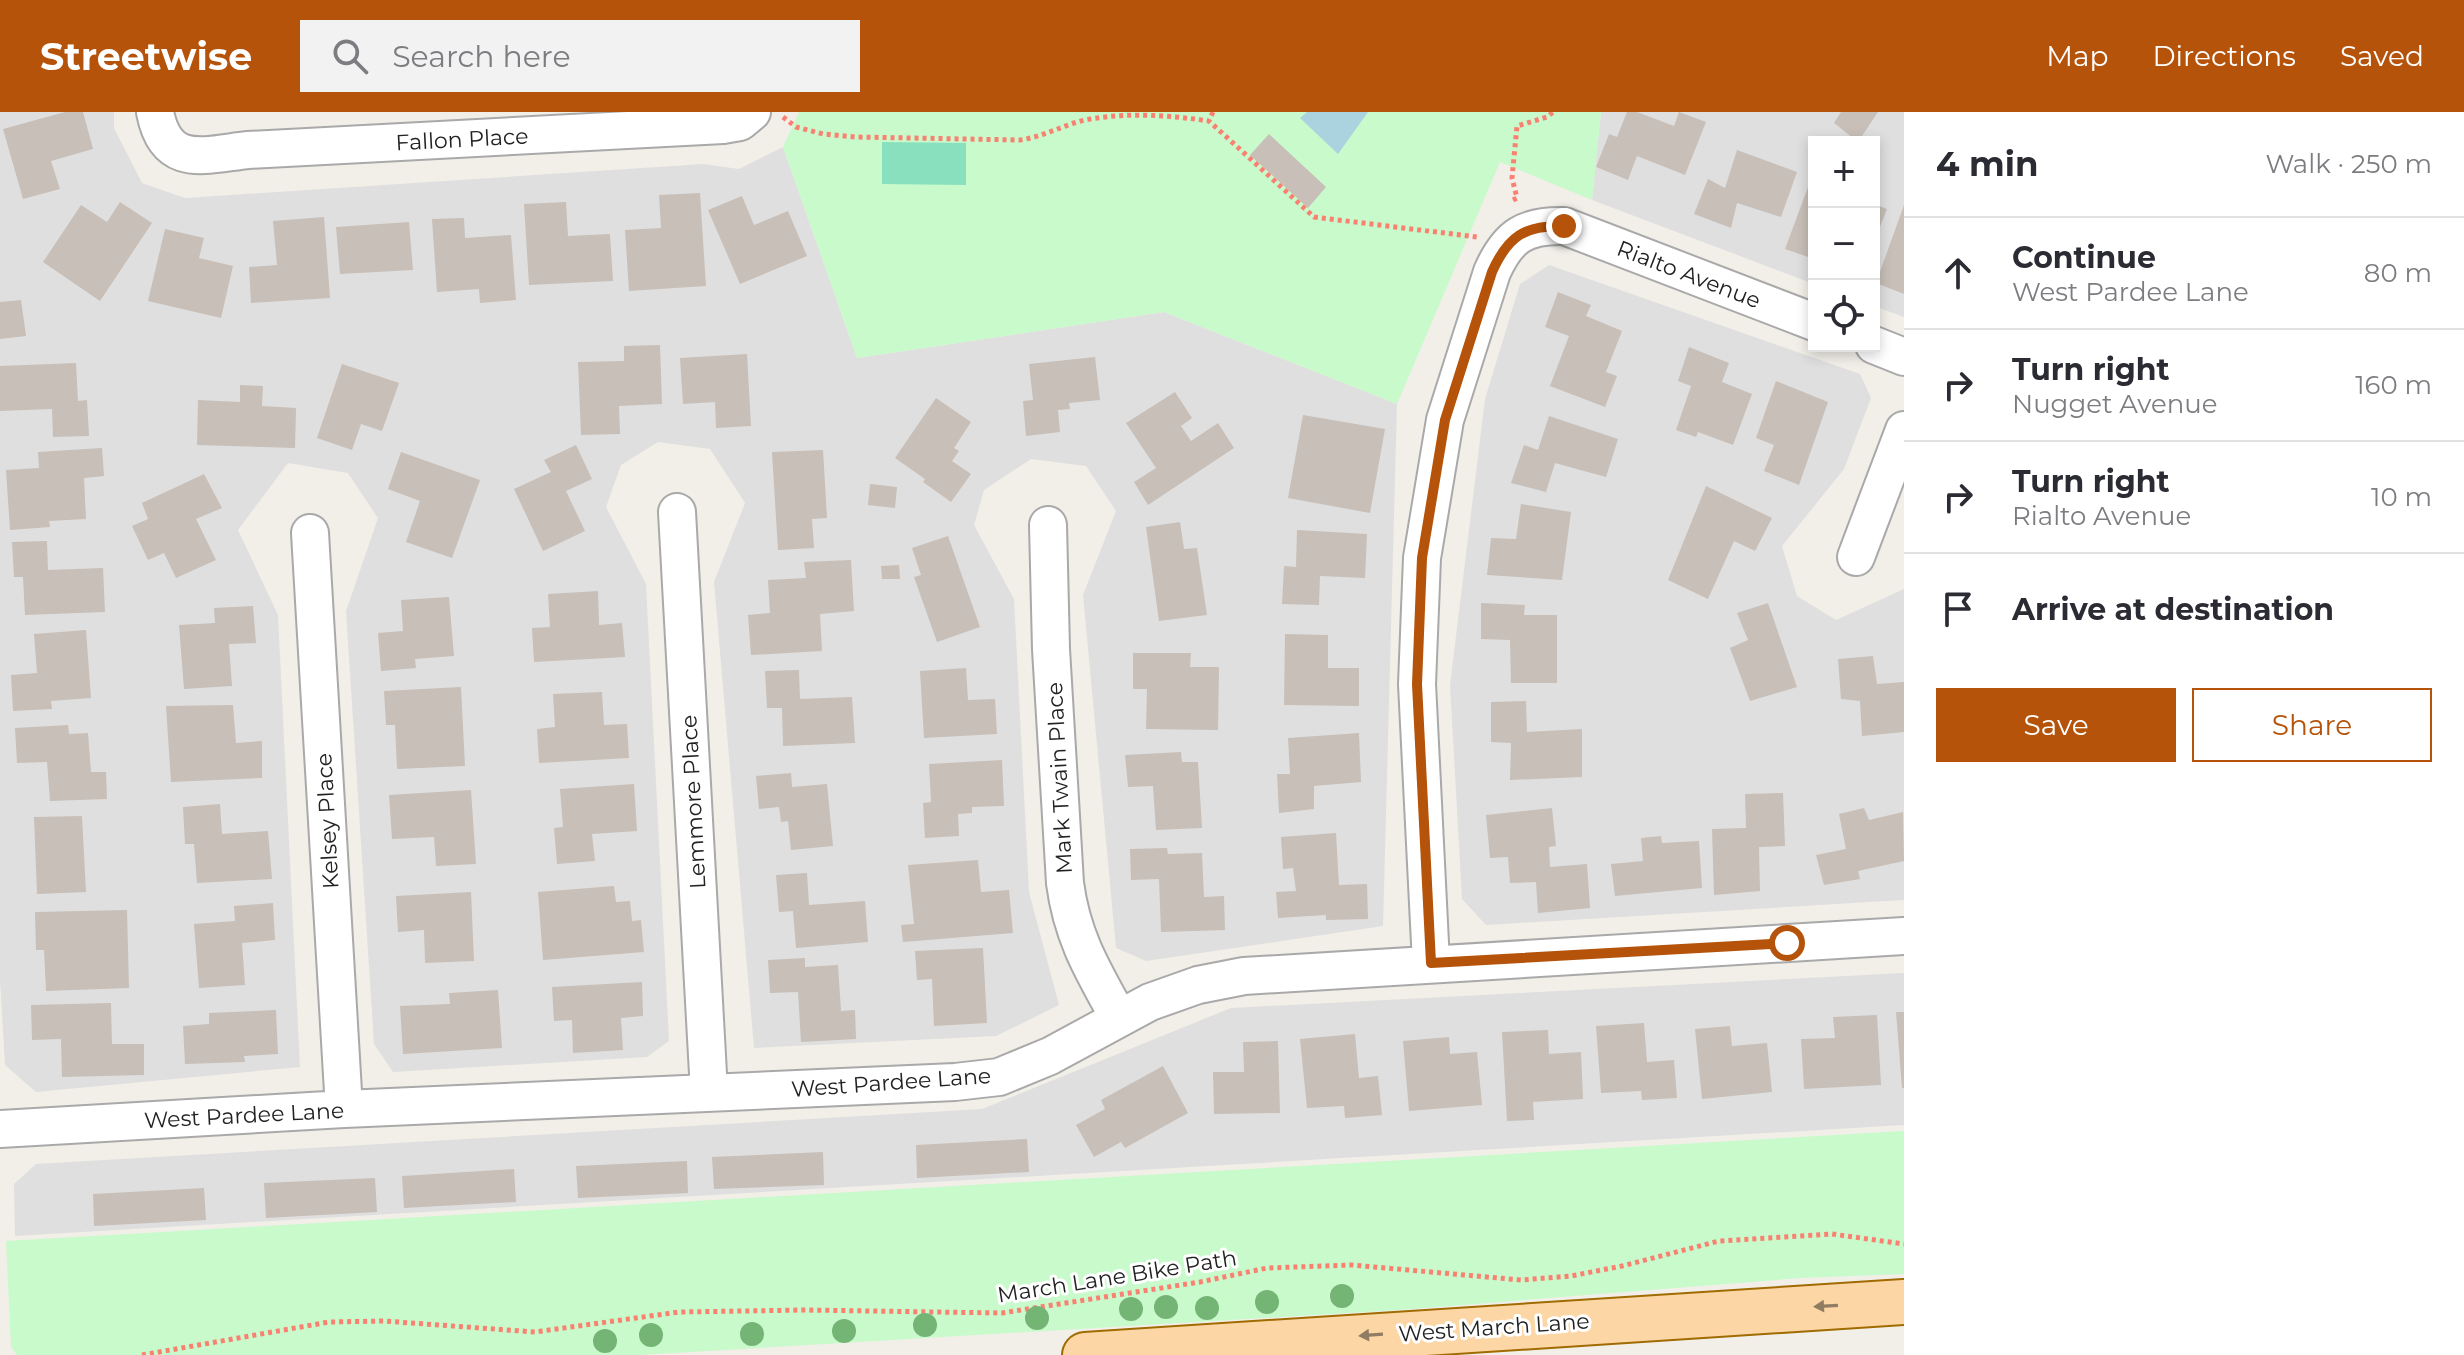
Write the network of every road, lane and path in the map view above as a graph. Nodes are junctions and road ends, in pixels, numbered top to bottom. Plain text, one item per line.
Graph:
1 (155, 112) edge
2 (751, 112) edge
3 (777, 112) edge
4 (1213, 112) edge
5 (1553, 112) edge
6 (1209, 121) junction
7 (1502, 223) junction
8 (1808, 320) edge
9 (1880, 347) edge
10 (1904, 357) edge
11 (1904, 430) edge
12 (677, 512) dead end
13 (1048, 525) dead end
14 (310, 533) dead end
15 (1856, 557) dead end
16 (1904, 936) edge
17 (1431, 963) junction
18 (1119, 1018) junction
19 (709, 1092) junction
20 (344, 1109) junction
21 (0, 1129) edge
22 (1904, 1244) edge
23 (1904, 1302) edge
24 (142, 1355) edge
25 (1085, 1355) edge

1 - 2 street, Fallon Place
3 - 6 path
4 - 6 path
5 - 7 path
6 - 7 path
7 - 8 street, Rialto Avenue
7 - 17 street
9 - 10 street
11 - 15 street
12 - 19 street, Lemmore Place
13 - 18 street, Mark Twain Place
14 - 20 street, Kelsey Place
16 - 17 street, West Pardee Lane
17 - 18 street, West Pardee Lane
18 - 19 street, West Pardee Lane
19 - 20 street, West Pardee Lane
20 - 21 street, West Pardee Lane
22 - 24 path, March Lane Bike Path
23 -> 25 main road, West March Lane

